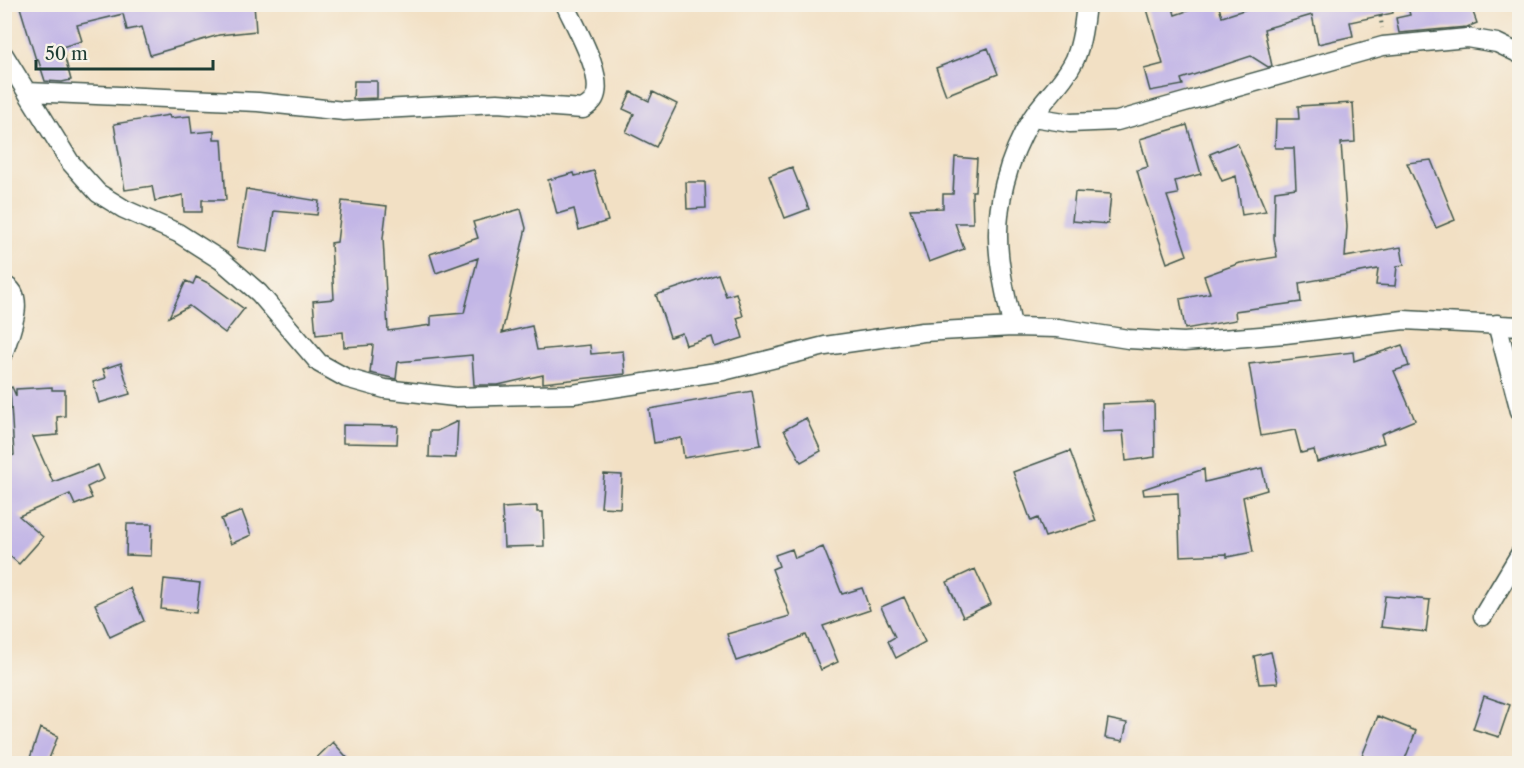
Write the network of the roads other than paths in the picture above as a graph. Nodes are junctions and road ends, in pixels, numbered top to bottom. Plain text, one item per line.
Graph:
1 (565, 4) edge
2 (1086, 4) edge
3 (1520, 54) edge
4 (4, 55) edge
5 (27, 93) junction
6 (1033, 117) junction
7 (4, 285) edge
8 (1497, 324) junction
9 (1520, 326) edge
10 (1012, 327) junction
11 (4, 352) edge
12 (1520, 411) edge
13 (1520, 554) edge
14 (1483, 616) dead end

1 - 5 street
2 - 6 street
3 - 6 street
4 - 5 street
5 - 10 street
6 - 10 street
7 - 11 street
8 - 9 street
8 - 10 street
8 - 12 street
13 - 14 street

